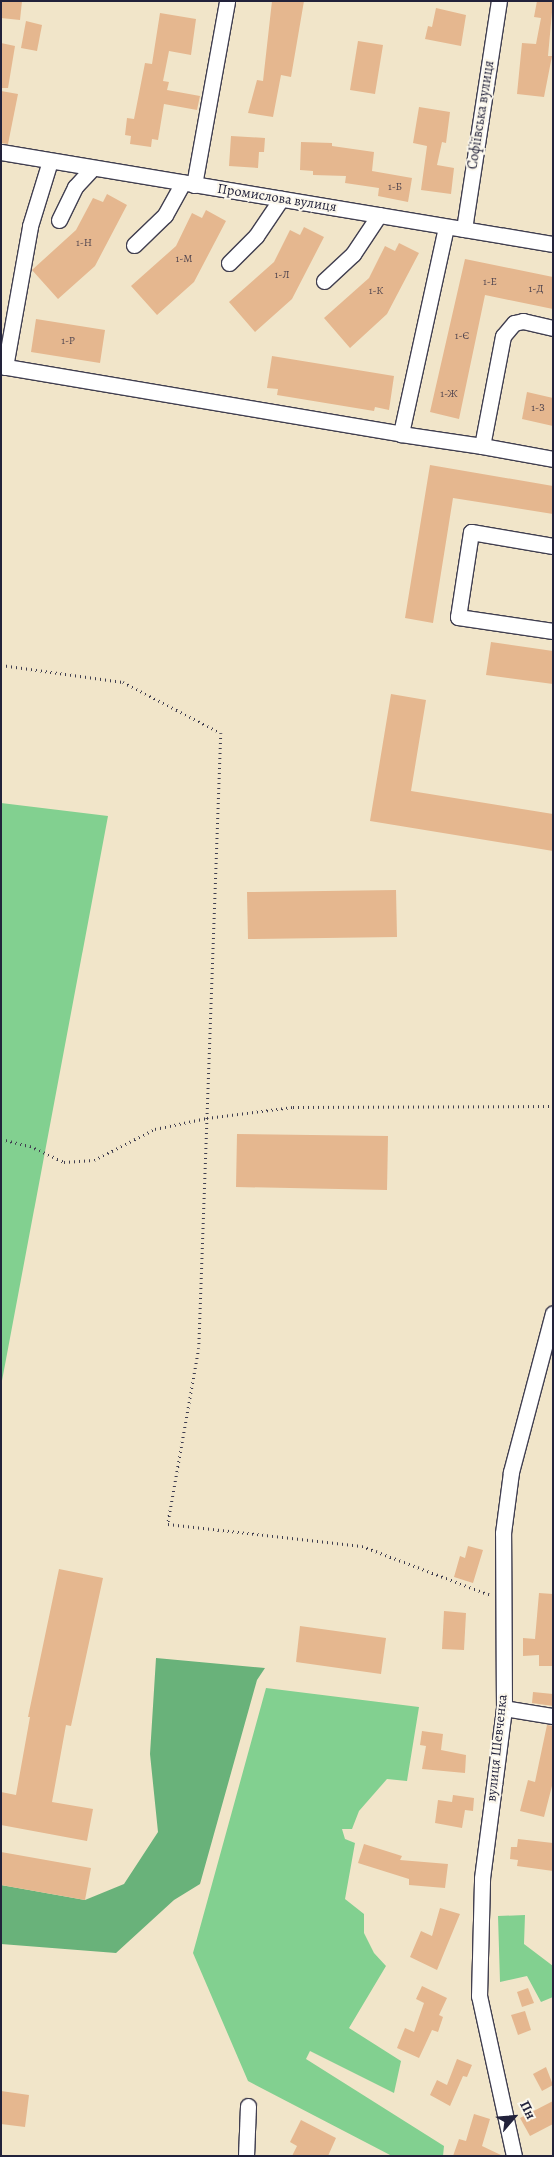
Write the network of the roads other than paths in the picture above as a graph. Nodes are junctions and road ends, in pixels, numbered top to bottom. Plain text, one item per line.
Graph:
1 (226, 1) edge
2 (499, 1) edge
3 (1, 152) edge
4 (50, 161) junction
5 (93, 168) junction
6 (189, 184) junction
7 (281, 199) junction
8 (379, 215) junction
9 (59, 220) dead end
10 (446, 226) junction
11 (464, 230) junction
12 (553, 244) edge
13 (134, 245) dead end
14 (229, 263) dead end
15 (324, 281) dead end
16 (553, 328) edge
17 (3, 366) edge
18 (401, 434) junction
19 (482, 446) junction
20 (553, 459) edge
21 (553, 546) edge
22 (553, 631) edge
23 (553, 1313) edge
24 (504, 1708) junction
25 (553, 1716) edge
26 (248, 2106) dead end
27 (246, 2156) edge
28 (514, 2156) edge

1 - 6 street
2 - 11 street, Софіївська вулиця
3 - 4 street, Промислова вулиця
4 - 5 street, Промислова вулиця
4 - 17 street
5 - 6 street, Промислова вулиця
5 - 9 street
6 - 7 street, Промислова вулиця
6 - 13 street
7 - 8 street, Промислова вулиця
7 - 14 street
8 - 10 street, Промислова вулиця
8 - 15 street
10 - 11 street, Промислова вулиця
10 - 18 street
11 - 12 street, Промислова вулиця
16 - 19 street
17 - 18 street
18 - 19 street
19 - 20 street
21 - 22 street
23 - 24 street, вулиця Шевченка
24 - 25 street
24 - 28 street, вулиця Шевченка
26 - 27 street

